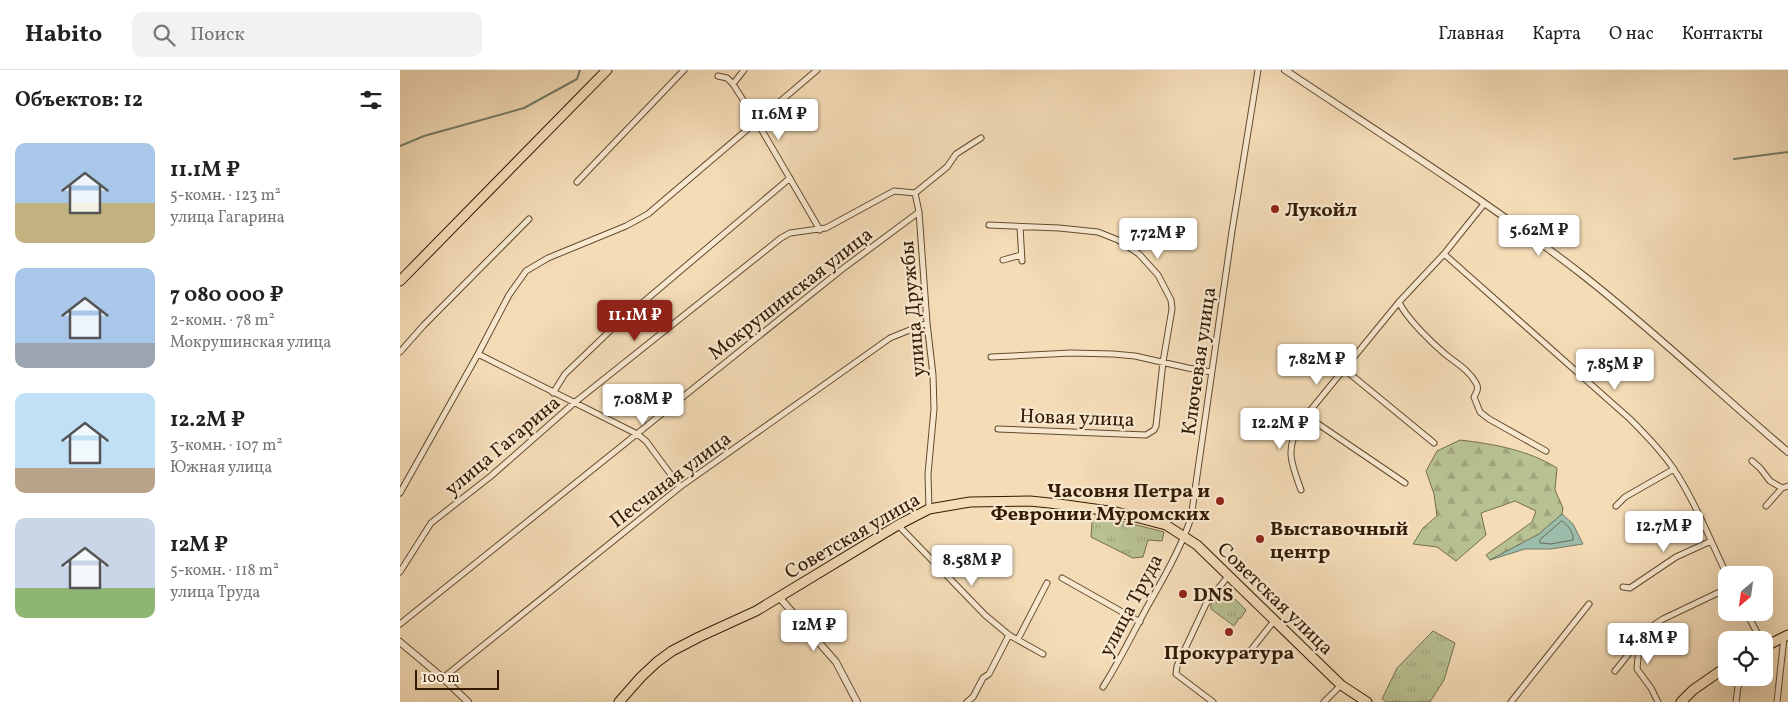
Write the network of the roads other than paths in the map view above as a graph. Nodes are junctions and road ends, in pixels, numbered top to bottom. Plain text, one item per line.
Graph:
1 (607, 70) edge
2 (684, 70) edge
3 (744, 70) edge
4 (817, 70) edge
5 (1258, 70) edge
6 (1285, 70) edge
7 (718, 76) dead end
8 (732, 84) junction
9 (757, 122) junction
10 (981, 138) dead end
11 (790, 178) junction
12 (577, 182) dead end
13 (915, 193) junction
14 (1484, 204) junction
15 (920, 212) junction
16 (529, 219) dead end
17 (989, 225) dead end
18 (1020, 227) junction
19 (820, 230) junction
20 (1444, 254) junction
21 (1003, 260) dead end
22 (400, 281) edge
23 (1399, 302) junction
24 (927, 323) junction
25 (400, 352) edge
26 (478, 354) junction
27 (991, 357) dead end
28 (1163, 362) junction
29 (1344, 369) junction
30 (1211, 372) junction
31 (553, 393) junction
32 (574, 404) junction
33 (1305, 415) junction
34 (998, 429) dead end
35 (637, 434) junction
36 (1434, 443) dead end
37 (1546, 451) dead end
38 (1788, 452) edge
39 (1752, 461) dead end
40 (1674, 469) junction
41 (1405, 483) dead end
42 (680, 487) junction
43 (1785, 487) edge
44 (1301, 490) dead end
45 (400, 493) edge
46 (1616, 506) dead end
47 (1766, 506) dead end
48 (928, 509) junction
49 (898, 525) junction
50 (1184, 536) junction
51 (1710, 541) junction
52 (1723, 566) edge
53 (400, 572) edge
54 (1229, 575) junction
55 (1062, 578) dead end
56 (1047, 583) dead end
57 (1623, 587) dead end
58 (1718, 593) edge
59 (779, 597) junction
60 (1589, 604) dead end
61 (1274, 620) junction
62 (1140, 622) junction
63 (400, 624) edge
64 (1009, 635) junction
65 (1786, 636) edge
66 (1641, 639) junction
67 (1018, 640) junction
68 (400, 642) edge
69 (1773, 642) edge
70 (1251, 650) dead end
71 (1043, 654) dead end
72 (1616, 671) dead end
73 (1718, 673) edge
74 (443, 678) junction
75 (1341, 685) junction
76 (1738, 686) edge
77 (1103, 687) dead end
78 (468, 702) edge
79 (619, 702) edge
80 (858, 702) edge
81 (967, 702) edge
82 (1213, 702) edge
83 (1324, 702) edge
84 (1367, 702) edge
85 (1511, 702) edge
86 (1658, 702) edge
87 (1681, 702) edge
88 (1736, 702) edge
89 (1777, 702) edge

1 - 22 main road
2 - 12 street
3 - 8 street
4 - 9 street
5 - 30 street, Ключевая улица
6 - 14 street
7 - 8 street
8 - 9 street
9 - 11 street
9 - 26 street
10 - 13 street
11 - 19 street
11 - 31 street
13 - 15 street, улица Дружбы
13 - 19 street, улица Гагарина
14 - 20 street
14 - 38 street
15 - 24 street, улица Дружбы
15 - 35 street, Мокрушинская улица
16 - 25 street
17 - 18 street
18 - 21 street
18 - 28 street
19 - 32 street, улица Гагарина
20 - 23 street
20 - 40 street
23 - 29 street
23 - 37 street
24 - 42 street, Песчаная улица
24 - 48 street, улица Дружбы
26 - 31 street
26 - 45 street
27 - 28 street
28 - 30 street
28 - 34 street, Новая улица
29 - 33 street
29 - 36 street
30 - 50 street, Ключевая улица
31 - 32 street
32 - 35 street
32 - 53 street, улица Гагарина
33 - 41 street
33 - 44 street
35 - 42 street
35 - 63 street, Мокрушинская улица
39 - 43 street
40 - 46 street
40 - 51 street
42 - 74 street, Песчаная улица
43 - 47 street
48 - 49 main road, Советская улица
48 - 50 main road, Советская улица
49 - 59 main road, Советская улица
49 - 64 street
50 - 54 main road, Советская улица
50 - 62 street, улица Труда
51 - 52 street
51 - 57 street
54 - 61 main road, Советская улица
54 - 82 street
55 - 62 street
56 - 67 street
58 - 66 street
59 - 79 main road, Советская улица
59 - 80 street
60 - 85 street
61 - 70 street
61 - 75 main road, Советская улица
62 - 77 street, улица Труда
64 - 67 street
64 - 81 street
65 - 69 main road
65 - 89 street
66 - 72 street
66 - 86 street
67 - 71 street
68 - 74 street
73 - 87 main road
74 - 78 street
75 - 83 street
75 - 84 main road, Советская улица
76 - 88 street

